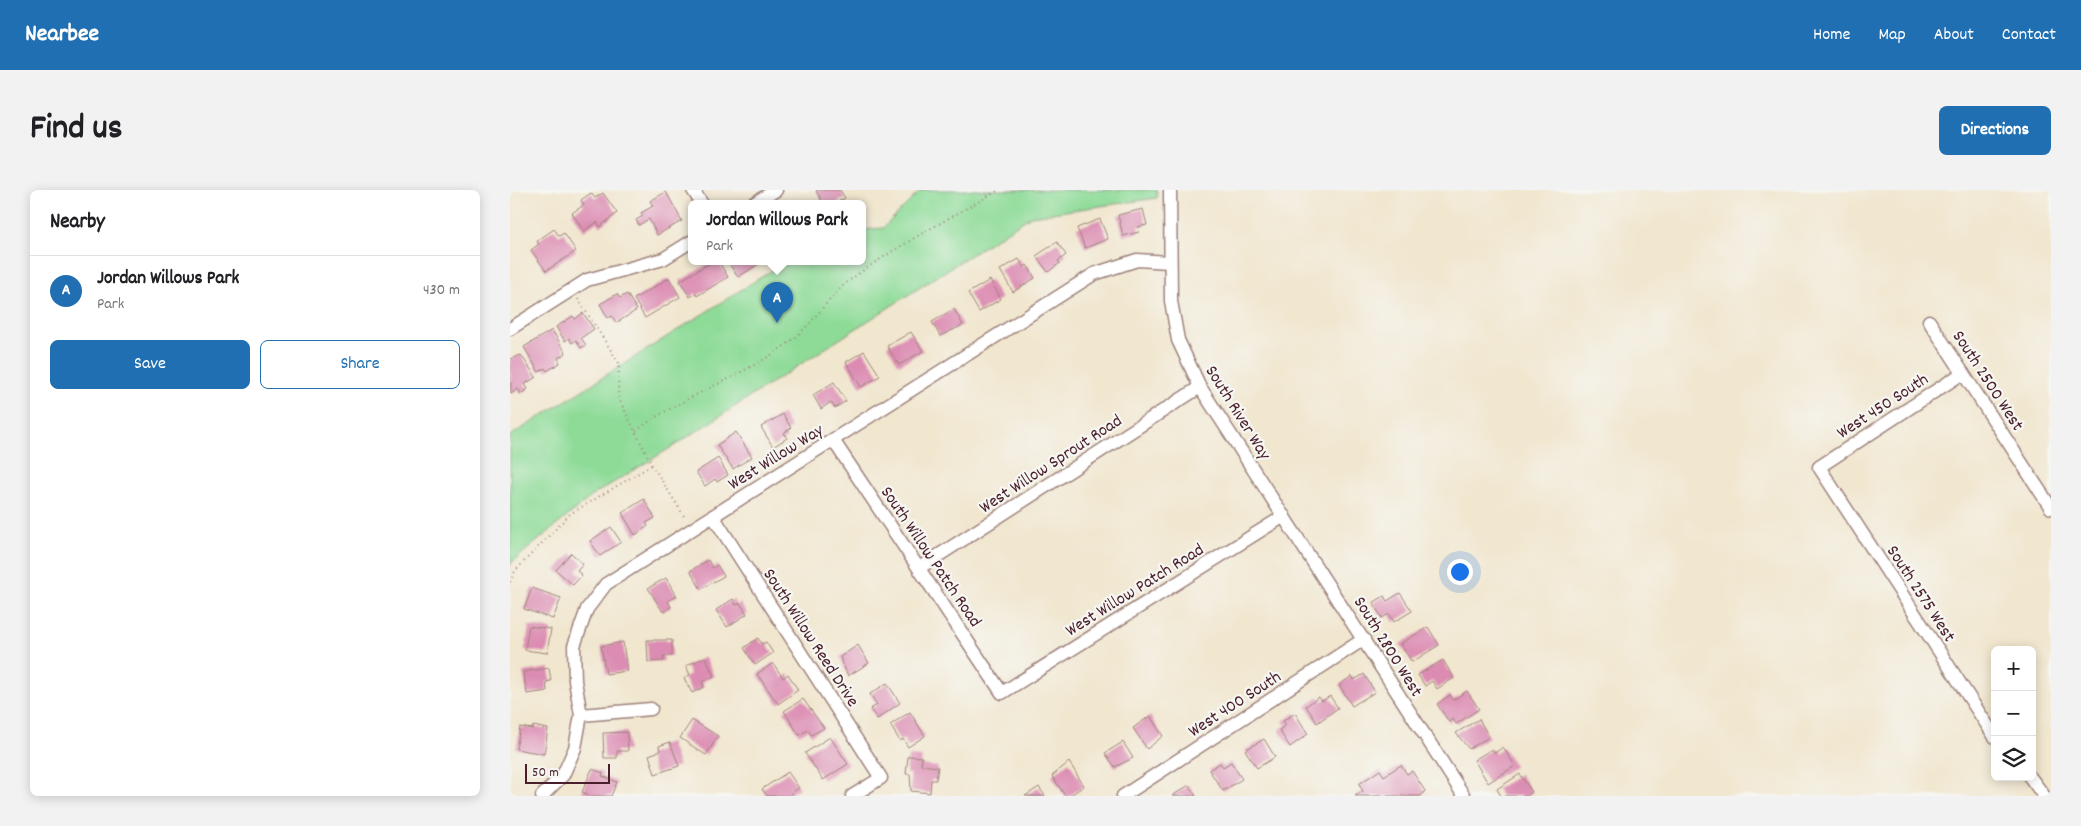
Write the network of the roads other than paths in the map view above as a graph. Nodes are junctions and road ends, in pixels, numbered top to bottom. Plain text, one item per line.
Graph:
1 (776, 190) edge
2 (1170, 190) edge
3 (760, 200) edge
4 (688, 243) edge
5 (1169, 262) junction
6 (1930, 321) dead end
7 (510, 330) edge
8 (1963, 372) junction
9 (1200, 387) junction
10 (833, 440) junction
11 (1819, 467) joint
12 (2051, 508) edge
13 (713, 516) junction
14 (1284, 516) junction
15 (919, 568) junction
16 (1364, 638) junction
17 (1002, 693) joint
18 (650, 709) dead end
19 (581, 715) junction
20 (1994, 736) edge
21 (2033, 781) edge
22 (1129, 794) edge
23 (542, 796) edge
24 (852, 796) edge
25 (1464, 796) edge
26 (2044, 796) edge

1 - 3 street
2 - 5 street, South River Way
4 - 7 street
5 - 9 street, South River Way
5 - 10 street, West Willow Way
6 - 8 street, South 2500 West
8 - 11 street, West 450 South
8 - 12 street, South 2500 West
9 - 14 street, South River Way
9 - 15 street, West Willow Sprout Road
10 - 13 street, West Willow Way
10 - 15 street, South Willow Patch Road
11 - 20 street, South 2575 West
13 - 19 street, West Willow Way
13 - 24 street, South Willow Reed Drive
14 - 16 street, South 2800 West
14 - 17 street, West Willow Patch Road
15 - 17 street, South Willow Patch Road
16 - 22 street, West 400 South
16 - 25 street, South 2800 West
18 - 19 street
19 - 23 street, West Willow Way
21 - 26 street

